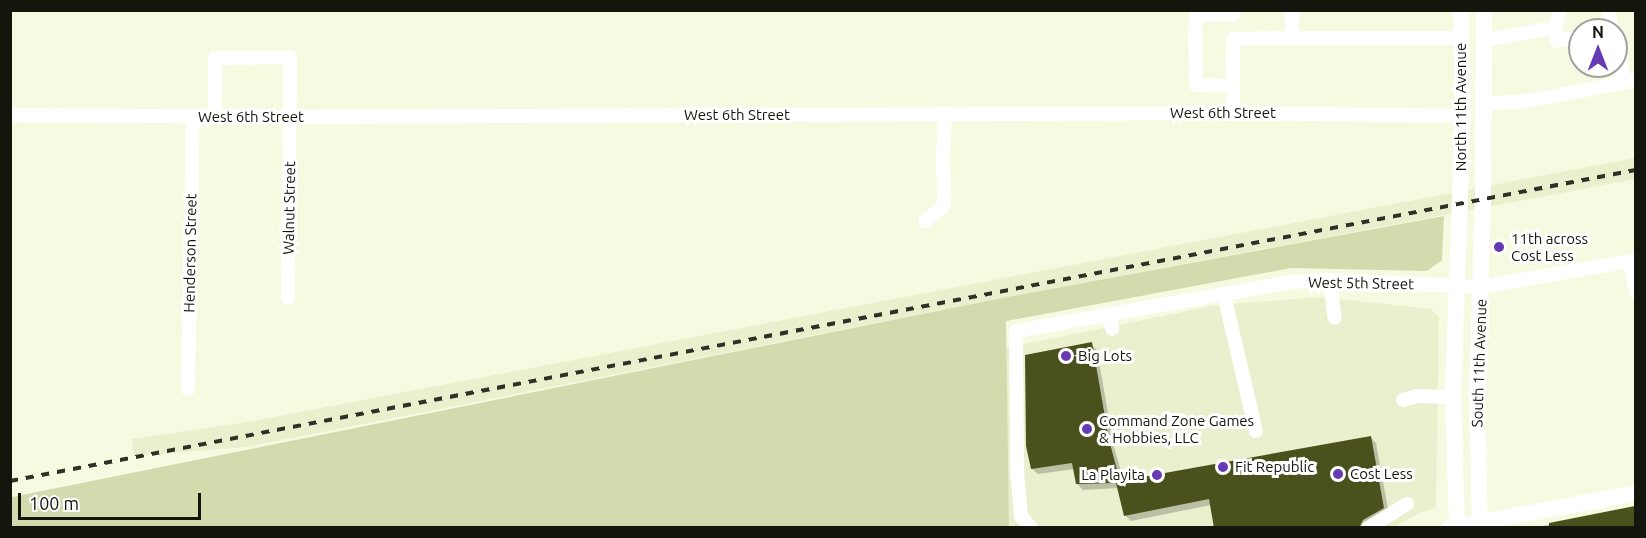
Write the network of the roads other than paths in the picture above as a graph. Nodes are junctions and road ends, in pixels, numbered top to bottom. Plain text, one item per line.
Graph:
1 (1292, 10) edge
2 (1461, 10) edge
3 (1471, 10) edge
4 (1484, 10) edge
5 (1560, 10) edge
6 (1233, 13) edge
7 (1555, 28) junction
8 (1292, 38) junction
9 (1461, 38) junction
10 (1233, 39) junction
11 (1568, 39) edge
12 (1484, 40) junction
13 (1630, 81) edge
14 (1233, 86) junction
15 (1484, 104) junction
16 (945, 113) junction
17 (1233, 113) junction
18 (10, 115) edge
19 (193, 116) junction
20 (215, 116) junction
21 (1463, 116) junction
22 (291, 117) junction
23 (1483, 191) junction
24 (1460, 204) joint
25 (925, 221) dead end
26 (1633, 260) edge
27 (1330, 280) junction
28 (1457, 286) junction
29 (1481, 287) junction
30 (1635, 291) edge
31 (1224, 295) junction
32 (288, 298) dead end
33 (1110, 314) junction
34 (1335, 318) dead end
35 (1112, 329) dead end
36 (188, 389) dead end
37 (1453, 397) junction
38 (1403, 400) dead end
39 (1256, 431) dead end
40 (1635, 493) edge
41 (1407, 504) dead end
42 (1480, 526) edge
43 (1455, 527) edge
44 (1031, 528) edge
45 (1368, 528) edge

1 - 8 street
2 - 9 main road, North 11th Avenue
3 - 15 main road
4 - 12 main road, North 11th Avenue
5 - 7 street
6 - 10 street
6 - 14 street
7 - 11 street
7 - 12 street
8 - 9 street
8 - 10 street
9 - 21 main road, North 11th Avenue
10 - 14 street
12 - 15 main road, North 11th Avenue
13 - 15 street
14 - 17 street
15 - 23 main road, North 11th Avenue
16 - 17 street, West 6th Street
16 - 22 street, West 6th Street
16 - 25 street
17 - 21 street, West 6th Street
18 - 19 street, West 6th Street
19 - 20 street, West 6th Street
19 - 36 street, Henderson Street
20 - 22 street, West 6th Street
20 - 22 street, Walnut Street
21 - 23 main road
21 - 24 main road, North 11th Avenue
22 - 32 street, Walnut Street
23 - 29 main road, South 11th Avenue
24 - 28 main road, South 11th Avenue
26 - 29 street, West 5th Street
26 - 30 street
27 - 28 street, West 5th Street
27 - 31 street, West 5th Street
27 - 34 street
28 - 29 street, West 5th Street
28 - 37 main road, South 11th Avenue
29 - 42 main road, South 11th Avenue
31 - 33 street, West 5th Street
31 - 39 street
33 - 35 street
33 - 44 street, West 5th Street
37 - 38 street
37 - 43 main road, South 11th Avenue
40 - 42 main road
41 - 45 street
42 - 43 main road

